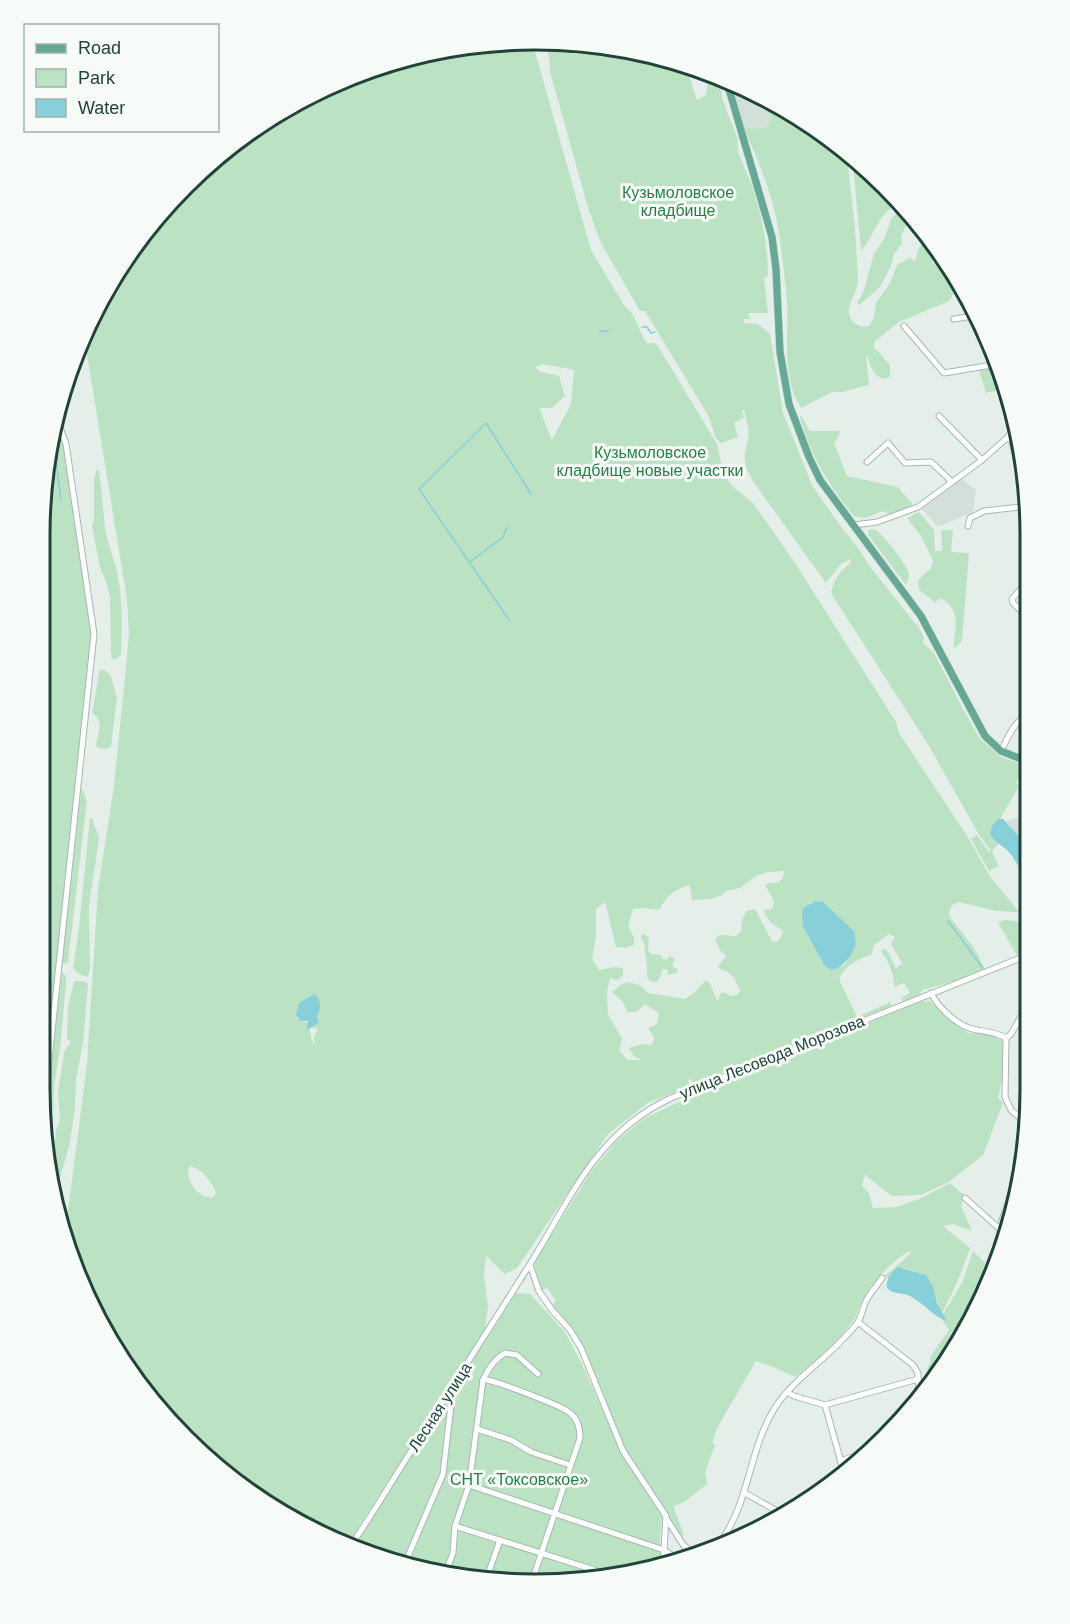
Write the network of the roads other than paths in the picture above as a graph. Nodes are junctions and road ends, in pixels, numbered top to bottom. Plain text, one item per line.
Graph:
1 (729, 90) edge
2 (968, 317) edge
3 (954, 319) dead end
4 (904, 326) dead end
5 (990, 365) edge
6 (939, 416) dead end
7 (61, 431) edge
8 (1010, 435) edge
9 (982, 460) junction
10 (867, 462) dead end
11 (952, 482) junction
12 (1019, 508) edge
13 (854, 525) junction
14 (968, 526) dead end
15 (1020, 590) edge
16 (1020, 610) edge
17 (1020, 721) edge
18 (1001, 751) junction
19 (1020, 758) edge
20 (1020, 958) edge
21 (931, 993) junction
22 (1020, 1019) edge
23 (1006, 1038) junction
24 (50, 1050) edge
25 (1019, 1117) edge
26 (965, 1198) dead end
27 (1000, 1230) edge
28 (530, 1265) junction
29 (882, 1278) dead end
30 (858, 1322) junction
31 (538, 1374) dead end
32 (918, 1379) junction
33 (483, 1380) junction
34 (453, 1386) junction
35 (919, 1386) edge
36 (787, 1392) junction
37 (825, 1405) junction
38 (477, 1429) junction
39 (851, 1458) edge
40 (840, 1461) junction
41 (570, 1465) junction
42 (842, 1465) edge
43 (470, 1485) junction
44 (745, 1493) junction
45 (775, 1510) edge
46 (555, 1513) junction
47 (666, 1516) junction
48 (455, 1526) junction
49 (723, 1537) edge
50 (356, 1540) edge
51 (500, 1540) junction
52 (690, 1549) edge
53 (664, 1550) junction
54 (542, 1553) junction
55 (671, 1555) edge
56 (664, 1557) edge
57 (407, 1558) edge
58 (448, 1566) edge
59 (595, 1570) edge
60 (489, 1572) edge
61 (535, 1574) edge

1 - 13 main road
2 - 3 street
4 - 5 street
6 - 9 street
7 - 24 street
8 - 9 street
9 - 11 street
10 - 11 street
11 - 13 street
12 - 14 street
13 - 18 main road
15 - 16 street
17 - 18 street
18 - 19 main road
20 - 21 street, улица Лесовода Морозова
21 - 23 street
21 - 28 street, улица Лесовода Морозова
22 - 23 street
23 - 25 street
26 - 27 street
28 - 34 street, Лесная улица
28 - 47 street
29 - 30 street
30 - 32 street
30 - 36 street
31 - 33 street
32 - 35 street
32 - 37 street
33 - 38 street
33 - 41 street
34 - 50 street, Лесная улица
34 - 57 street
36 - 37 street
36 - 44 street
37 - 40 street
38 - 41 street
38 - 43 street
39 - 40 street
40 - 42 street
41 - 46 street
43 - 46 street
43 - 48 street
44 - 45 street
44 - 49 street
46 - 53 street
46 - 54 street
47 - 52 street
47 - 53 street
48 - 51 street
48 - 58 street
51 - 54 street
51 - 60 street
53 - 55 street
53 - 56 street
54 - 59 street
54 - 61 street

